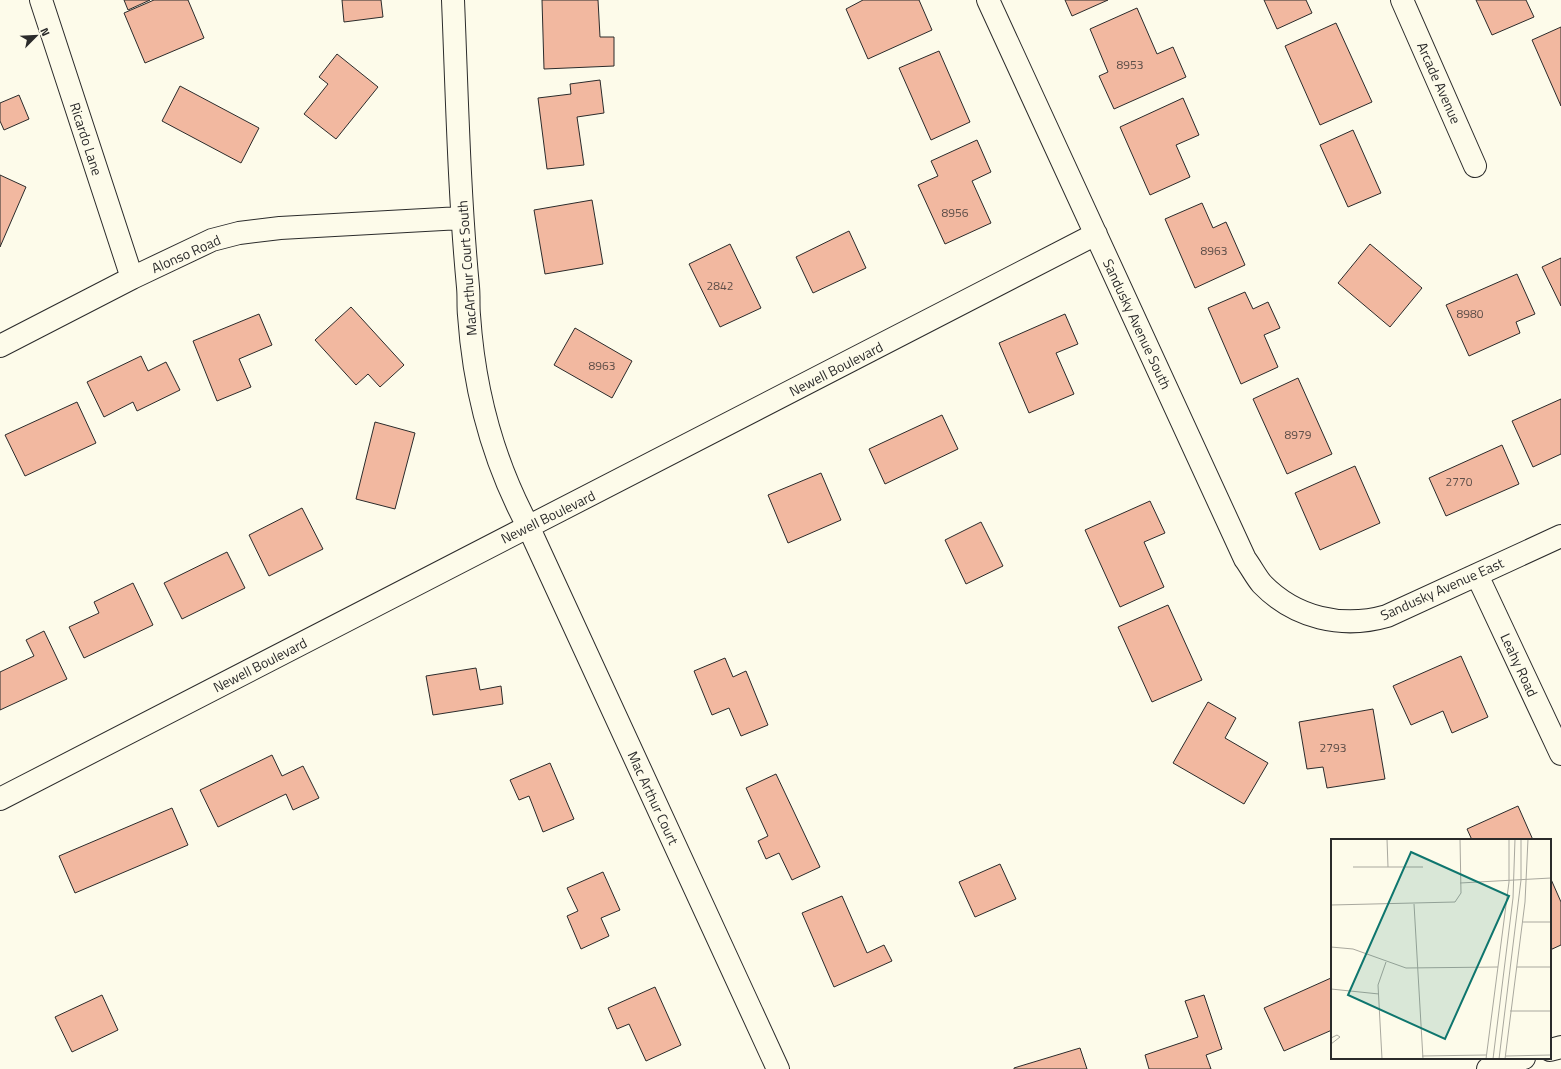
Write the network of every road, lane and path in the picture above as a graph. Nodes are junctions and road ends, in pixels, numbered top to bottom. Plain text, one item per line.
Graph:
1 (41, 0) edge
2 (453, 0) edge
3 (988, 0) edge
4 (1402, 0) edge
5 (1475, 166) dead end
6 (462, 218) junction
7 (1096, 234) junction
8 (132, 278) junction
9 (0, 346) edge
10 (528, 526) junction
11 (1561, 536) edge
12 (1477, 575) junction
13 (1319, 618) joint
14 (1561, 754) edge
15 (0, 799) edge
16 (1561, 1047) edge
17 (1551, 1050) edge
18 (1521, 1059) edge
19 (778, 1069) edge
20 (1488, 1069) edge

1 - 8 street, Ricardo Lane
2 - 6 street, MacArthur Court South
3 - 7 street, Sandusky Avenue South
4 - 5 street, Arcade Avenue
6 - 8 street, Alonso Road
6 - 10 street, MacArthur Court South
7 - 10 street, Newell Boulevard
7 - 13 street, Sandusky Avenue South
8 - 9 street, Alonso Road
10 - 15 street, Newell Boulevard
10 - 19 street, Mac Arthur Court
11 - 12 street, Sandusky Avenue East
12 - 13 street, Sandusky Avenue East
12 - 14 street, Leahy Road
16 - 17 street
18 - 20 street

